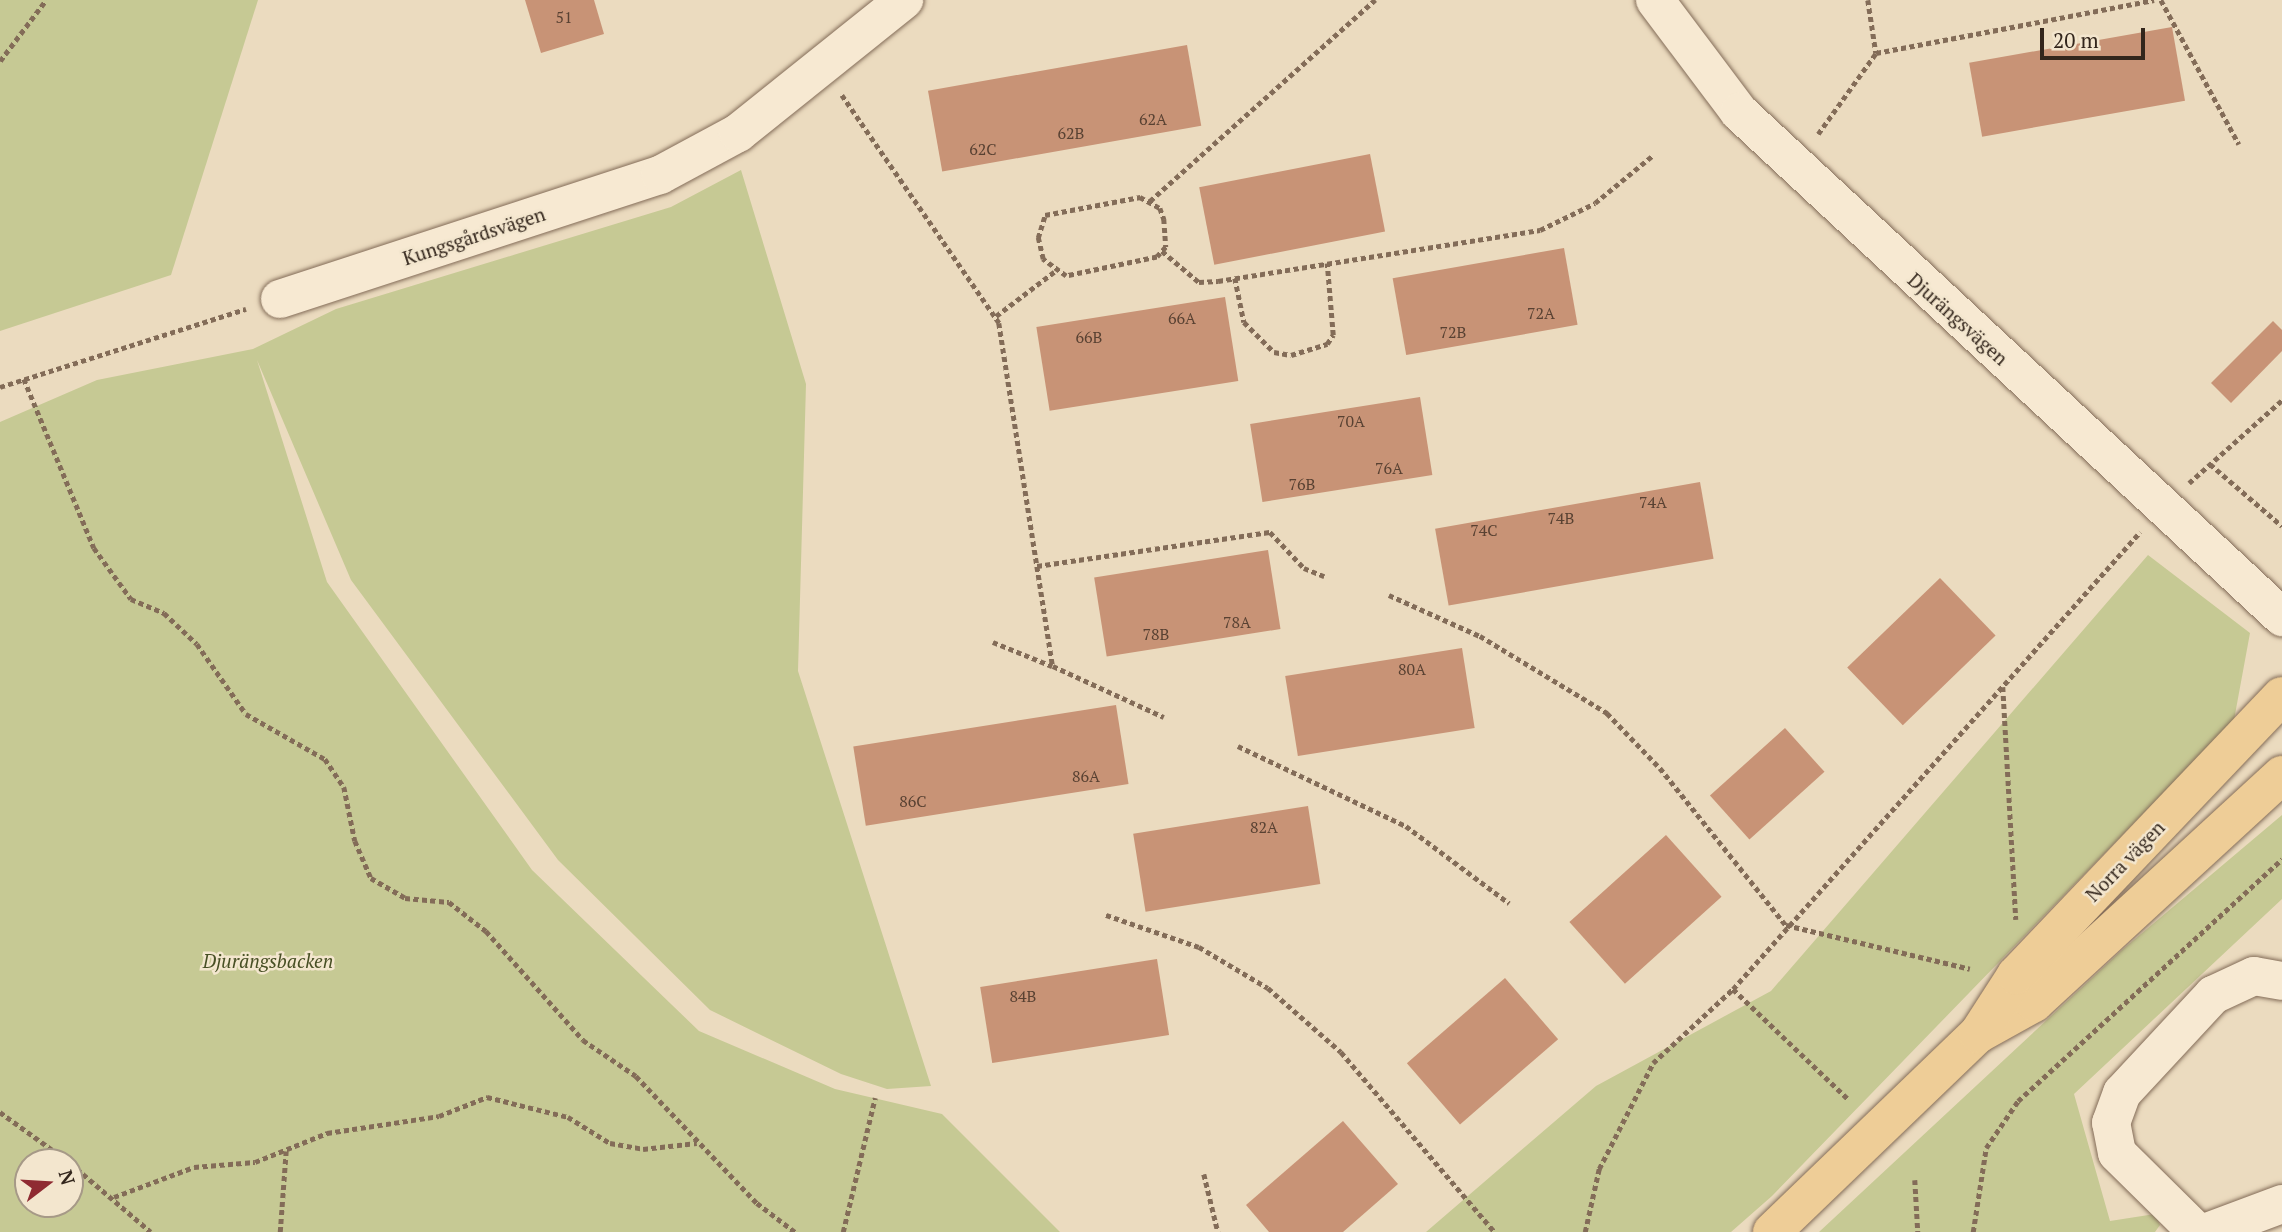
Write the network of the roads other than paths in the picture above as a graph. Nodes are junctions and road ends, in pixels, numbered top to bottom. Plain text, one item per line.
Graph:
1 (904, 0) edge
2 (1655, 0) edge
3 (280, 299) road end
4 (2282, 617) edge
5 (2282, 696) edge
6 (2282, 775) edge
7 (2282, 981) edge
8 (1978, 1034) junction
9 (2282, 1204) edge
10 (1772, 1232) edge
11 (2196, 1232) edge
12 (2207, 1232) edge

1 - 3 street, Kungsgårdsvägen
2 - 4 street, Djurängsvägen
5 - 8 main road, Norra vägen
6 - 8 main road, Norra vägen
7 - 11 street
8 - 10 main road, Norra vägen
9 - 12 street

